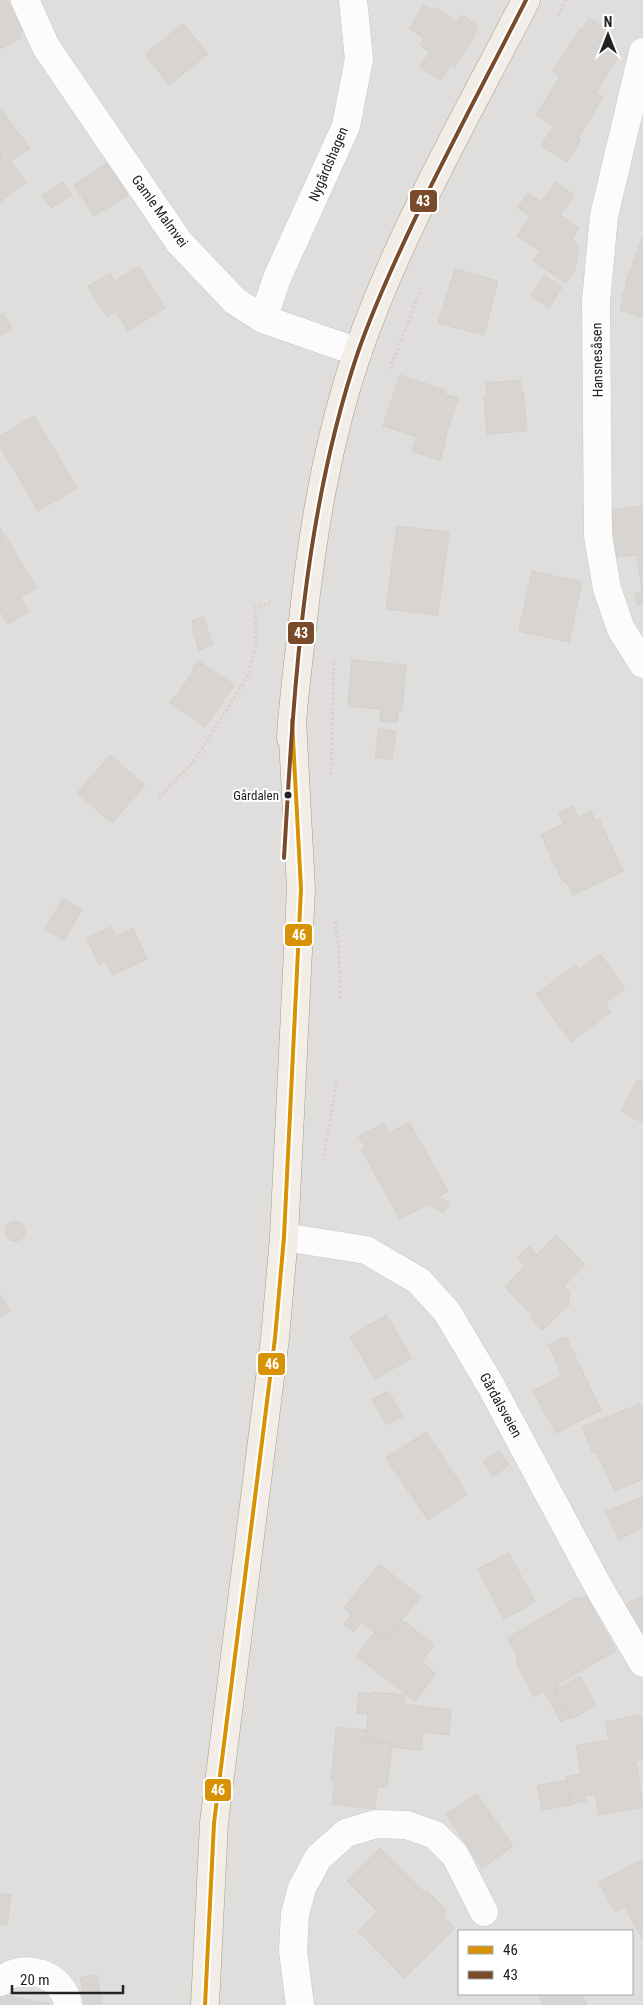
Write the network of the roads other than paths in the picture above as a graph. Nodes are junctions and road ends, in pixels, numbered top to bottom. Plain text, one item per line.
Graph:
1 (25, 0) edge
2 (353, 0) edge
3 (526, 0) edge
4 (643, 52) edge
5 (263, 320) junction
6 (358, 352) junction
7 (643, 664) edge
8 (284, 1237) junction
9 (643, 1663) edge
10 (484, 1912) dead end
11 (0, 1982) edge
12 (68, 2005) edge
13 (205, 2005) edge
14 (300, 2005) edge

1 - 5 street, Gamle Malmvei
2 - 5 street, Nygårdshagen
3 - 6 main road
4 - 7 street, Hansnesåsen
5 - 6 street, Gamle Malmvei
6 - 8 main road
8 - 9 street, Gårdalsveien
8 - 13 main road
10 - 14 street
11 - 12 street

